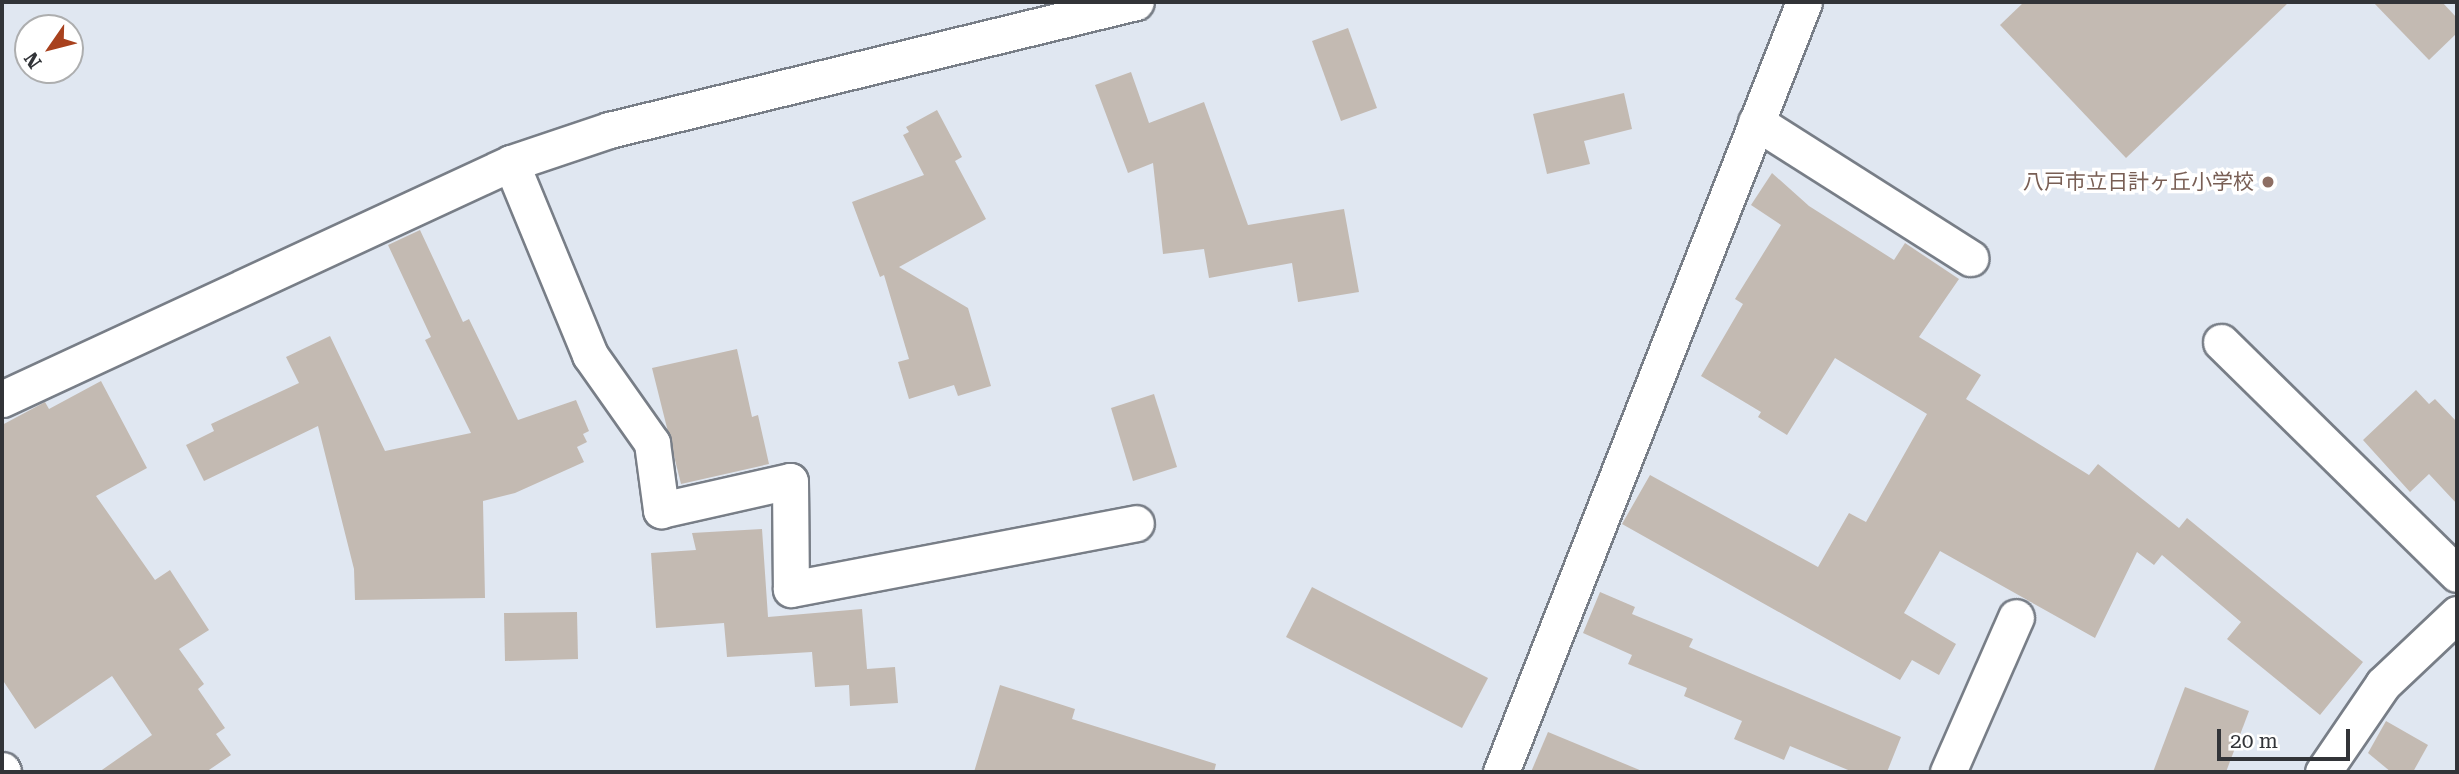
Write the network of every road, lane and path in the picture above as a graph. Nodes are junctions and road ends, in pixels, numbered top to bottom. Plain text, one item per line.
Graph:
1 (1136, 2) edge
2 (1804, 2) edge
3 (1756, 122) junction
4 (511, 163) junction
5 (1970, 258) dead end
6 (2221, 342) dead end
7 (2, 399) edge
8 (1136, 523) dead end
9 (2457, 574) edge
10 (2457, 614) edge
11 (2016, 617) dead end
12 (1501, 772) edge
13 (1948, 772) edge
14 (2323, 772) edge

1 - 4 street
2 - 3 street
3 - 5 street
3 - 12 street
4 - 7 street
4 - 8 street
6 - 9 street
10 - 14 street
11 - 13 street

